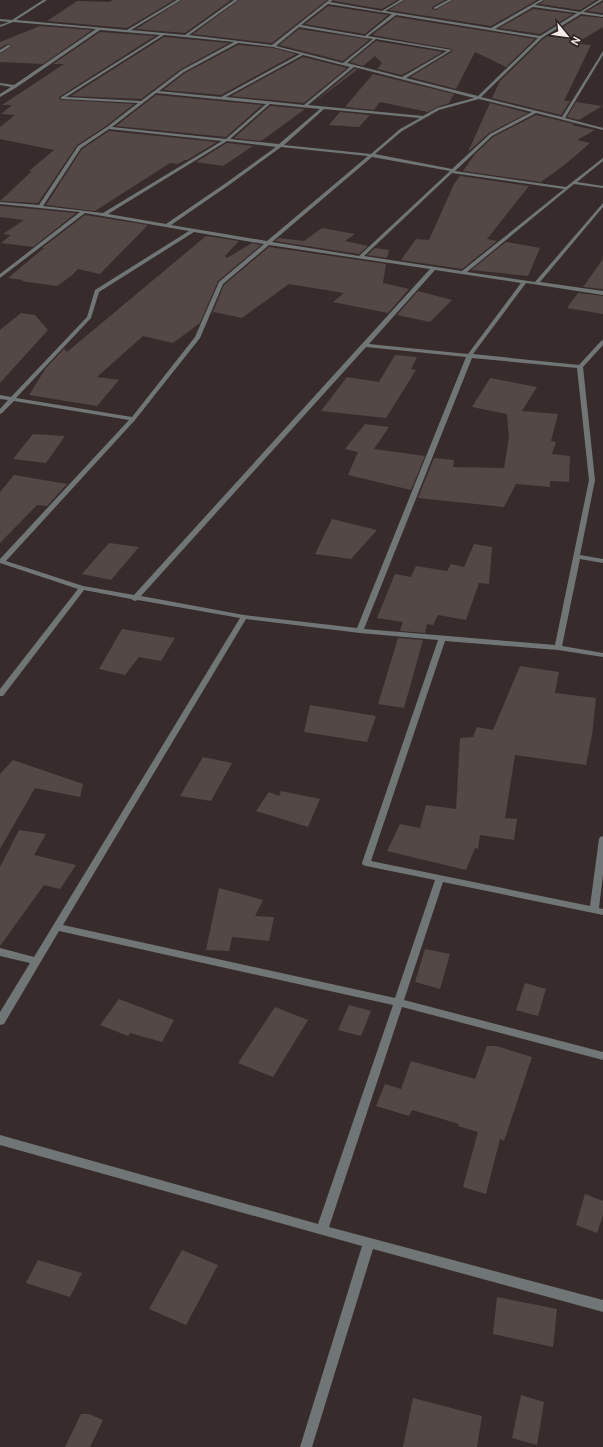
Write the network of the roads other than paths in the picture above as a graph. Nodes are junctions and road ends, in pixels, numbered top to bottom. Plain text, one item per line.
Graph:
1 (45, 0) edge
2 (179, 0) edge
3 (236, 0) edge
4 (332, 0) edge
5 (402, 0) edge
6 (450, 0) edge
7 (540, 0) edge
8 (601, 0) edge
9 (327, 3) junction
10 (533, 6) junction
11 (435, 8) dead end
12 (382, 12) junction
13 (581, 12) junction
14 (395, 14) junction
15 (603, 16) edge
16 (0, 20) edge
17 (11, 22) junction
18 (0, 26) edge
19 (298, 26) junction
20 (99, 29) junction
21 (492, 29) junction
22 (128, 31) junction
23 (164, 34) junction
24 (186, 36) junction
25 (365, 37) junction
26 (541, 37) junction
27 (376, 38) junction
28 (237, 42) junction
29 (0, 45) edge
30 (273, 46) junction
31 (0, 52) edge
32 (603, 52) edge
33 (302, 54) junction
34 (344, 64) junction
35 (353, 66) junction
36 (402, 79) junction
37 (0, 84) edge
38 (16, 86) junction
39 (155, 92) junction
40 (0, 96) edge
41 (222, 98) junction
42 (478, 98) junction
43 (141, 102) junction
44 (269, 103) junction
45 (305, 106) junction
46 (323, 108) junction
47 (534, 112) junction
48 (423, 117) junction
49 (563, 119) junction
50 (108, 128) junction
51 (603, 129) edge
52 (227, 140) junction
53 (278, 146) junction
54 (371, 155) junction
55 (603, 159) edge
56 (452, 171) junction
57 (573, 183) junction
58 (603, 187) edge
59 (567, 188) junction
60 (0, 203) edge
61 (603, 204) edge
62 (41, 206) junction
63 (84, 210) junction
64 (104, 214) junction
65 (167, 225) junction
66 (193, 230) junction
67 (268, 243) junction
68 (360, 257) junction
69 (434, 268) junction
70 (463, 273) junction
71 (0, 276) edge
72 (524, 282) junction
73 (536, 284) junction
74 (603, 292) edge
75 (603, 342) edge
76 (365, 344) junction
77 (470, 355) junction
78 (580, 366) junction
79 (0, 397) edge
80 (12, 399) junction
81 (0, 412) edge
82 (133, 419) junction
83 (577, 556) junction
84 (1, 561) edge
85 (603, 561) edge
86 (82, 588) junction
87 (135, 599) junction
88 (244, 617) junction
89 (360, 631) junction
90 (442, 638) junction
91 (558, 648) junction
92 (603, 655) edge
93 (0, 694) edge
94 (603, 839) edge
95 (440, 878) junction
96 (599, 911) edge
97 (56, 927) junction
98 (0, 952) edge
99 (36, 962) junction
100 (398, 1002) junction
101 (0, 1021) edge
102 (603, 1056) edge
103 (0, 1140) edge
104 (322, 1230) junction
105 (369, 1243) junction
106 (603, 1306) edge
107 (306, 1447) edge

1 - 17 street
2 - 22 street
3 - 24 street
4 - 9 street
5 - 12 street
6 - 11 street
7 - 10 street
8 - 13 street
9 - 12 street
9 - 19 street
10 - 13 street
10 - 21 street
12 - 14 street
13 - 15 street
13 - 26 street
14 - 21 street
14 - 25 street
16 - 17 street
17 - 18 street
17 - 20 street
19 - 25 street
19 - 30 street
20 - 22 street
20 - 38 street
21 - 26 street
22 - 23 street
23 - 24 street
23 - 43 street
24 - 28 street
25 - 27 street
26 - 42 street
27 - 34 street
27 - 36 street
28 - 30 street
28 - 39 street
29 - 31 street
30 - 33 street
32 - 49 street
33 - 34 street
33 - 41 street
34 - 35 street
35 - 36 street
35 - 45 street
36 - 42 street
37 - 38 street
38 - 40 street
39 - 41 street
39 - 43 street
41 - 44 street
42 - 47 street
42 - 48 street
43 - 50 street
44 - 45 street
44 - 52 street
45 - 46 street
46 - 48 street
46 - 53 street
47 - 49 street
47 - 56 street
48 - 54 street
49 - 51 street
50 - 52 street
50 - 62 street
52 - 53 street
52 - 64 street
53 - 54 street
53 - 65 street
54 - 56 street
54 - 67 street
55 - 57 street
56 - 59 street
56 - 68 street
57 - 58 street
57 - 59 street
59 - 70 street
60 - 62 street
61 - 73 street
62 - 63 street
63 - 64 street
63 - 71 street
64 - 65 street
65 - 66 street
66 - 67 street
66 - 80 street
67 - 68 street
67 - 82 street
68 - 69 street
69 - 70 street
69 - 76 street
70 - 72 street
72 - 73 street
72 - 77 street
73 - 74 street
75 - 78 street
76 - 77 street
76 - 87 street
77 - 78 street
77 - 89 street
78 - 83 street
79 - 80 street
80 - 81 street
80 - 82 street
82 - 84 street
83 - 85 street
83 - 91 street
84 - 86 street
86 - 87 street
86 - 93 street
87 - 88 street
88 - 89 street
88 - 97 street
89 - 90 street
90 - 91 street
90 - 95 street
91 - 92 street
94 - 96 street
95 - 96 street
95 - 100 street
97 - 99 street
97 - 100 street
98 - 99 street
99 - 101 street
100 - 102 street
100 - 104 street
103 - 104 street
104 - 105 street
105 - 106 street
105 - 107 street

